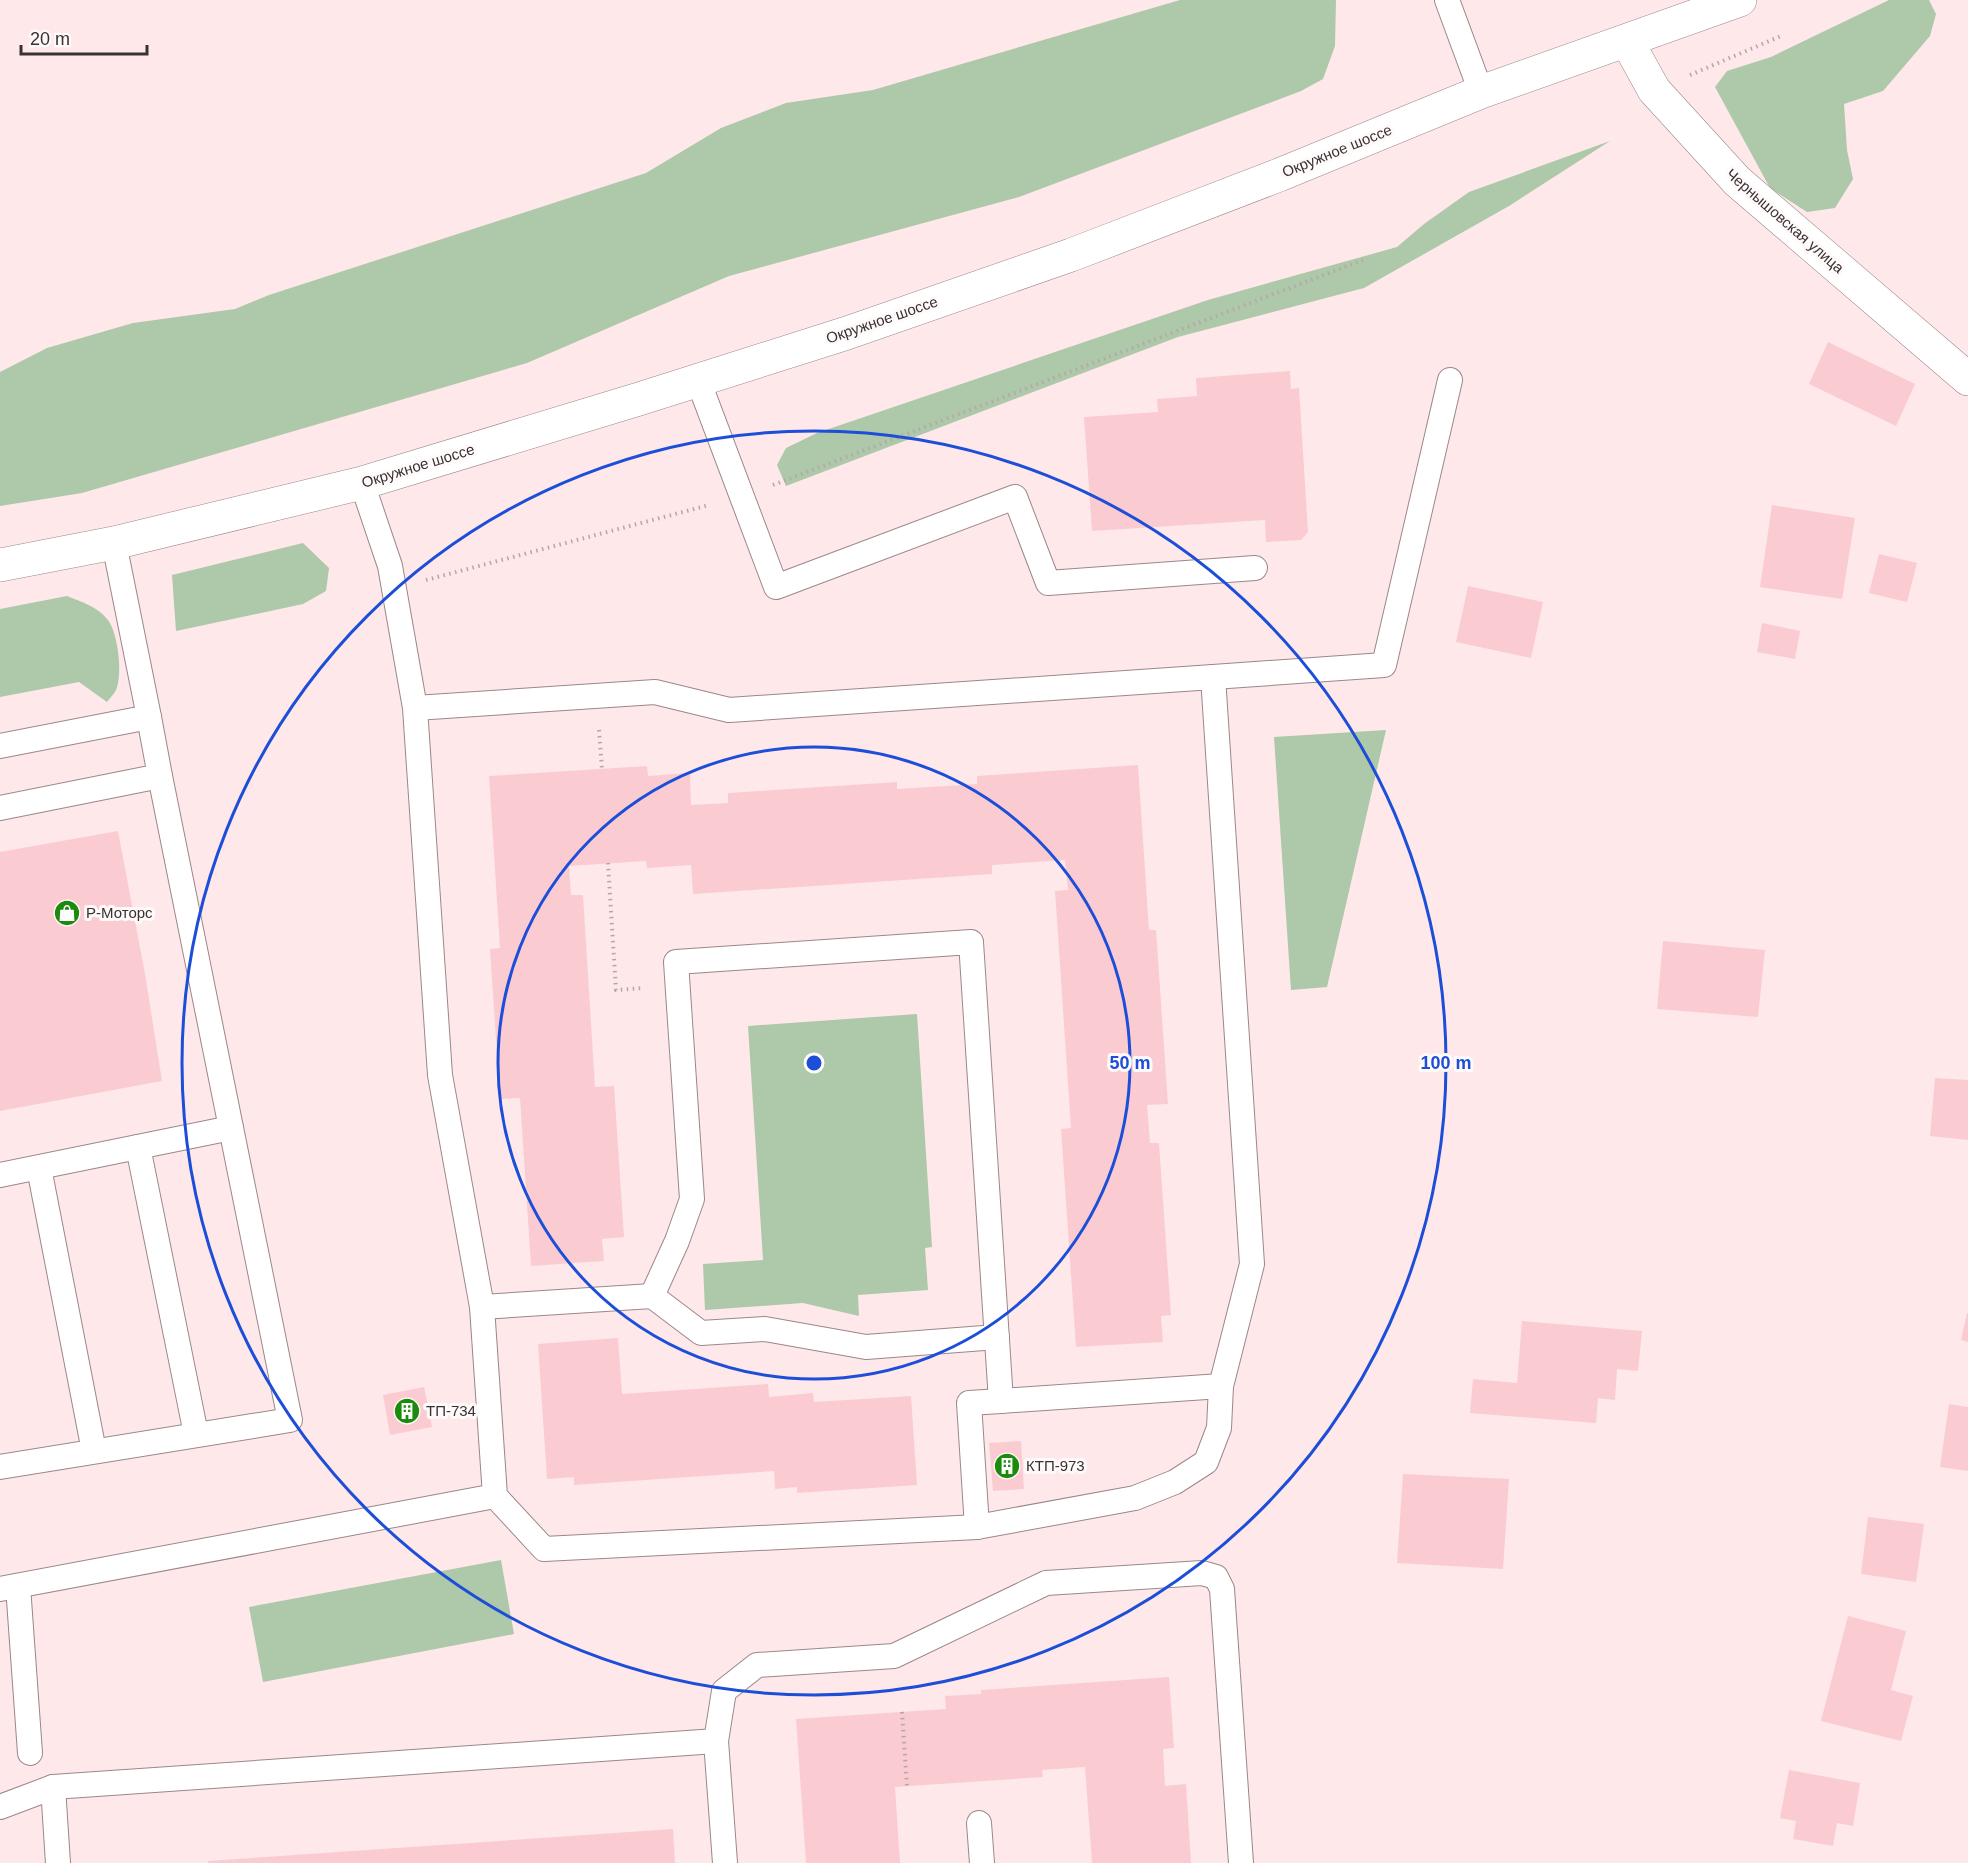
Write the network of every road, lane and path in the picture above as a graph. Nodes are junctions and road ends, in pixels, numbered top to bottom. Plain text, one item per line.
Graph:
1 (1447, 0) edge
2 (1740, 0) edge
3 (1781, 36) dead end
4 (1627, 41) junction
5 (1654, 90) junction
6 (1481, 92) junction
7 (1364, 260) dead end
8 (1968, 379) edge
9 (1450, 380) dead end
10 (698, 381) junction
11 (362, 483) junction
12 (742, 497) junction
13 (114, 543) junction
14 (0, 565) edge
15 (1255, 568) dead end
16 (394, 588) junction
17 (1213, 677) junction
18 (415, 708) junction
19 (149, 717) junction
20 (0, 746) edge
21 (160, 776) junction
22 (0, 808) edge
23 (608, 863) dead end
24 (678, 986) junction
25 (231, 1128) junction
26 (138, 1147) junction
27 (39, 1167) junction
28 (0, 1175) edge
29 (652, 1296) junction
30 (482, 1307) junction
31 (997, 1337) junction
32 (1221, 1386) junction
33 (1001, 1401) junction
34 (196, 1434) junction
35 (94, 1451) junction
36 (0, 1467) edge
37 (495, 1496) junction
38 (977, 1527) junction
39 (9, 1587) edge
40 (902, 1712) dead end
41 (716, 1741) junction
42 (30, 1753) dead end
43 (907, 1786) dead end
44 (53, 1787) junction
45 (0, 1807) edge
46 (979, 1823) dead end
47 (58, 1863) edge
48 (725, 1863) edge
49 (982, 1863) edge
50 (1240, 1863) edge

1 - 6 lane
2 - 4 main road, Окружное шоссе
3 - 5 path
4 - 5 main road, Чернышовская улица
4 - 6 main road, Окружное шоссе
5 - 8 main road, Чернышовская улица
6 - 10 main road, Окружное шоссе
7 - 12 path
9 - 17 lane
10 - 11 main road, Окружное шоссе
10 - 12 lane
11 - 13 main road, Окружное шоссе
11 - 16 lane
12 - 15 lane
12 - 16 path
13 - 14 main road, Окружное шоссе
13 - 19 lane
16 - 18 lane
17 - 18 lane
17 - 32 lane
18 - 30 lane
19 - 20 lane
19 - 21 lane
21 - 22 lane
21 - 25 lane
23 - 24 path
24 - 29 lane
24 - 31 lane
25 - 26 lane
25 - 34 lane
26 - 27 lane
26 - 34 lane
27 - 28 lane
27 - 35 lane
29 - 30 lane
29 - 31 lane
30 - 37 lane
31 - 33 lane
32 - 33 lane
32 - 38 lane
33 - 38 lane
34 - 35 lane
35 - 36 lane
37 - 38 lane
37 - 39 lane
39 - 42 lane
40 - 43 path
41 - 44 lane
41 - 48 lane
41 - 50 lane
44 - 45 lane
44 - 47 lane
46 - 49 lane

